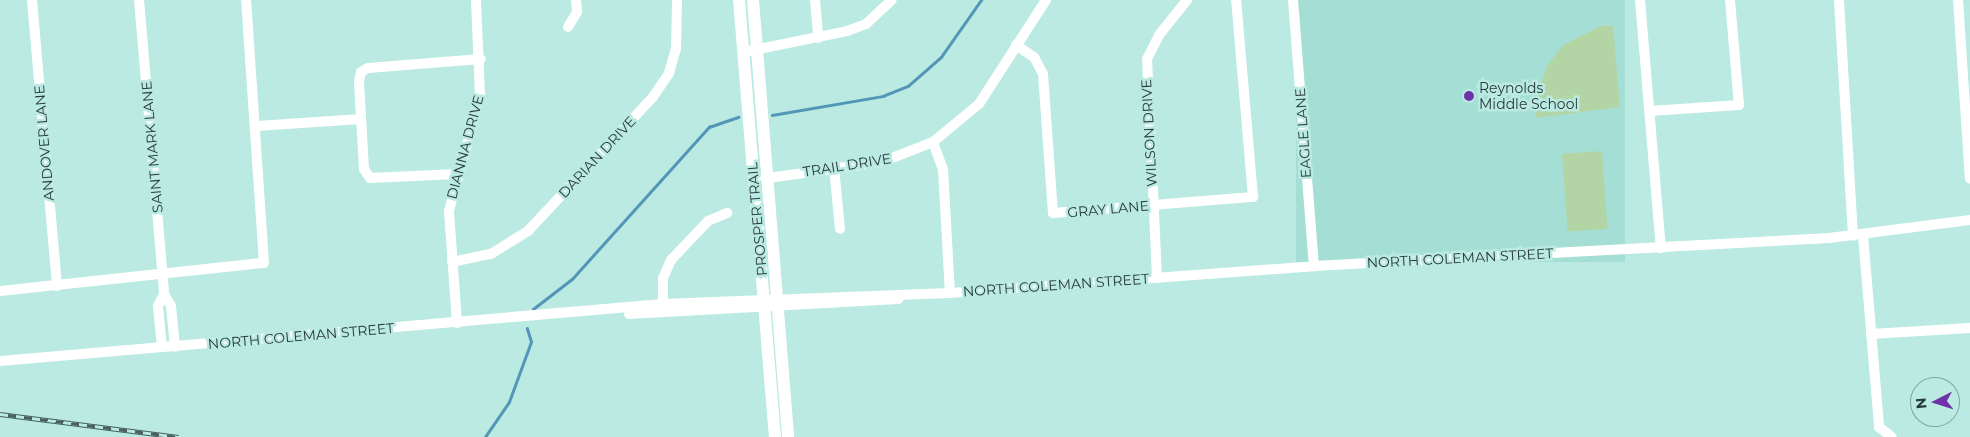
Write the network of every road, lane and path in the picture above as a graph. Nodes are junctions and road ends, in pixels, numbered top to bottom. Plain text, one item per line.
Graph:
1 (32, 0) edge
2 (139, 0) edge
3 (246, 0) edge
4 (476, 0) edge
5 (576, 0) edge
6 (676, 0) edge
7 (739, 0) edge
8 (753, 0) edge
9 (815, 0) edge
10 (892, 0) edge
11 (1046, 0) edge
12 (1187, 0) edge
13 (1236, 0) edge
14 (1293, 0) edge
15 (1640, 0) edge
16 (1730, 0) edge
17 (1839, 0) edge
18 (1958, 0) edge
19 (568, 27) dead end
20 (818, 38) junction
21 (1016, 45) junction
22 (750, 52) junction
23 (481, 59) junction
24 (1650, 111) junction
25 (361, 120) junction
26 (257, 126) junction
27 (933, 142) junction
28 (834, 167) junction
29 (457, 174) junction
30 (767, 178) junction
31 (1970, 179) edge
32 (754, 180) junction
33 (1153, 205) junction
34 (727, 213) dead end
35 (1970, 220) edge
36 (840, 229) dead end
37 (1858, 235) junction
38 (1661, 248) junction
39 (452, 262) junction
40 (1314, 266) junction
41 (162, 274) junction
42 (1157, 278) junction
43 (57, 286) junction
44 (0, 291) edge
45 (950, 292) junction
46 (164, 294) junction
47 (771, 302) junction
48 (663, 304) junction
49 (601, 312) junction
50 (457, 323) junction
51 (1970, 328) edge
52 (1871, 334) junction
53 (175, 346) junction
54 (162, 347) junction
55 (0, 361) edge
56 (775, 437) edge
57 (788, 437) edge
58 (1892, 437) edge

1 - 43 street, ANDOVER LANE
2 - 41 street, SAINT MARK LANE
3 - 26 street
4 - 23 street, DIANNA DRIVE
5 - 19 street
6 - 39 street, DARIAN DRIVE
7 - 22 main road, PROSPER TRAIL
8 - 22 main road, PROSPER TRAIL
9 - 20 street
10 - 20 street
11 - 21 street, TRAIL DRIVE
12 - 33 street, WILSON DRIVE
13 - 33 street, GRAY LANE
14 - 40 street, EAGLE LANE
15 - 24 street
16 - 24 street
17 - 37 street
18 - 31 street
20 - 22 street
21 - 27 street, TRAIL DRIVE
21 - 33 street, GRAY LANE
22 - 30 main road, PROSPER TRAIL
22 - 32 main road, PROSPER TRAIL
23 - 25 street
23 - 29 street, DIANNA DRIVE
24 - 38 street
25 - 26 street
25 - 29 street
26 - 41 street
27 - 28 street, TRAIL DRIVE
27 - 45 street
28 - 30 street, TRAIL DRIVE
28 - 36 street
29 - 39 street, DIANNA DRIVE
30 - 32 street, TRAIL DRIVE
30 - 47 main road, PROSPER TRAIL
32 - 47 main road, PROSPER TRAIL
33 - 42 street, WILSON DRIVE
34 - 48 street
35 - 37 street, NORTH COLEMAN STREET
37 - 38 street, NORTH COLEMAN STREET
37 - 52 street
38 - 40 street, NORTH COLEMAN STREET
39 - 50 street, DIANNA DRIVE
40 - 42 street, NORTH COLEMAN STREET
41 - 43 street
41 - 46 street, SAINT MARK LANE
42 - 45 street, NORTH COLEMAN STREET
43 - 44 street
45 - 47 street, NORTH COLEMAN STREET
46 - 53 street, SAINT MARK LANE
46 - 54 street, SAINT MARK LANE
47 - 48 street, NORTH COLEMAN STREET
47 - 49 street, NORTH COLEMAN STREET
47 - 56 main road, PROSPER TRAIL
47 - 57 main road, PROSPER TRAIL
48 - 49 street, NORTH COLEMAN STREET
49 - 50 street, NORTH COLEMAN STREET
50 - 53 street, NORTH COLEMAN STREET
51 - 52 street
52 - 58 street
53 - 54 street, NORTH COLEMAN STREET
54 - 55 street, NORTH COLEMAN STREET

